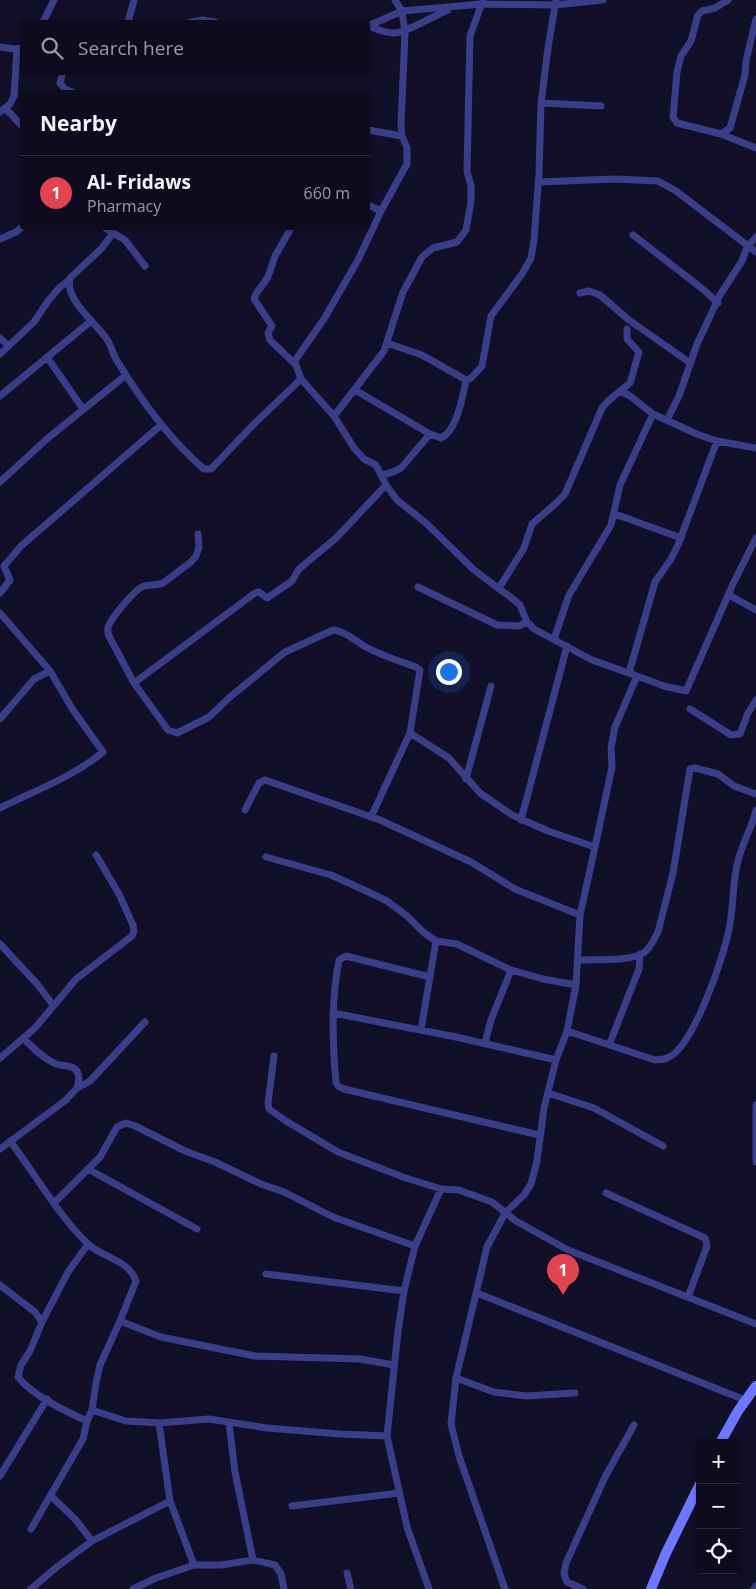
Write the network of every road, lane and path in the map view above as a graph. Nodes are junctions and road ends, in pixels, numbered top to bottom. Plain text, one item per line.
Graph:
1 (54, 0) edge
2 (134, 0) edge
3 (395, 0) edge
4 (603, 0) edge
5 (728, 0) edge
6 (483, 2) edge
7 (555, 3) edge
8 (452, 8) junction
9 (402, 12) junction
10 (756, 19) edge
11 (44, 20) edge
12 (129, 20) edge
13 (370, 25) edge
14 (370, 26) edge
15 (405, 32) junction
16 (0, 46) edge
17 (20, 49) edge
18 (62, 75) edge
19 (67, 90) edge
20 (541, 103) junction
21 (601, 106) dead end
22 (3, 110) edge
23 (20, 124) edge
24 (370, 130) edge
25 (721, 134) junction
26 (402, 136) junction
27 (756, 148) edge
28 (538, 182) junction
29 (370, 206) edge
30 (381, 211) junction
31 (20, 229) edge
32 (108, 230) edge
33 (290, 230) edge
34 (113, 233) junction
35 (634, 235) dead end
36 (756, 237) edge
37 (0, 239) edge
38 (747, 247) junction
39 (756, 252) edge
40 (144, 266) dead end
41 (69, 280) junction
42 (580, 293) dead end
43 (718, 303) junction
44 (91, 321) junction
45 (628, 329) dead end
46 (0, 338) edge
47 (387, 343) junction
48 (9, 346) junction
49 (0, 354) edge
50 (47, 358) junction
51 (294, 362) junction
52 (689, 362) junction
53 (126, 375) junction
54 (301, 379) junction
55 (466, 380) junction
56 (355, 390) junction
57 (620, 391) junction
58 (0, 396) edge
59 (83, 409) junction
60 (653, 414) junction
61 (334, 416) junction
62 (667, 420) junction
63 (161, 425) junction
64 (430, 434) junction
65 (717, 441) junction
66 (756, 448) edge
67 (382, 474) junction
68 (0, 482) edge
69 (386, 485) junction
70 (614, 514) junction
71 (198, 534) dead end
72 (681, 538) junction
73 (756, 538) edge
74 (2, 563) edge
75 (418, 587) dead end
76 (499, 588) junction
77 (0, 593) edge
78 (729, 595) junction
79 (756, 610) edge
80 (0, 613) edge
81 (527, 622) junction
82 (554, 639) junction
83 (567, 646) junction
84 (50, 670) junction
85 (633, 674) junction
86 (134, 683) junction
87 (491, 686) dead end
88 (756, 700) edge
89 (690, 709) dead end
90 (0, 719) edge
91 (410, 733) junction
92 (466, 778) junction
93 (756, 794) edge
94 (0, 808) edge
95 (245, 810) dead end
96 (756, 810) edge
97 (371, 817) junction
98 (522, 820) junction
99 (754, 826) edge
100 (595, 847) junction
101 (96, 855) dead end
102 (266, 857) dead end
103 (580, 915) junction
104 (436, 941) junction
105 (0, 944) edge
106 (640, 954) junction
107 (578, 960) junction
108 (512, 970) junction
109 (430, 977) junction
110 (576, 985) junction
111 (53, 1006) junction
112 (334, 1013) junction
113 (145, 1022) dead end
114 (420, 1030) junction
115 (566, 1030) junction
116 (24, 1039) junction
117 (484, 1043) junction
118 (609, 1045) junction
119 (274, 1056) dead end
120 (0, 1058) edge
121 (556, 1060) junction
122 (77, 1088) junction
123 (548, 1093) junction
124 (756, 1105) edge
125 (539, 1135) junction
126 (10, 1141) junction
127 (663, 1146) dead end
128 (0, 1149) edge
129 (756, 1162) edge
130 (88, 1169) junction
131 (441, 1189) junction
132 (606, 1193) dead end
133 (54, 1204) junction
134 (505, 1213) junction
135 (197, 1229) dead end
136 (88, 1244) junction
137 (415, 1246) junction
138 (266, 1274) dead end
139 (0, 1284) edge
140 (404, 1291) junction
141 (477, 1293) junction
142 (688, 1297) junction
143 (120, 1321) junction
144 (42, 1322) junction
145 (756, 1324) edge
146 (394, 1365) junction
147 (456, 1378) junction
148 (756, 1386) edge
149 (575, 1393) dead end
150 (47, 1399) junction
151 (745, 1400) junction
152 (92, 1410) junction
153 (87, 1421) junction
154 (229, 1422) junction
155 (159, 1423) junction
156 (634, 1425) dead end
157 (387, 1436) junction
158 (722, 1439) edge
159 (0, 1476) edge
160 (696, 1492) edge
161 (399, 1493) junction
162 (51, 1496) junction
163 (170, 1501) junction
164 (292, 1506) dead end
165 (30, 1529) dead end
166 (92, 1541) junction
167 (253, 1560) junction
168 (194, 1565) junction
169 (347, 1573) dead end
170 (31, 1589) edge
171 (133, 1589) edge
172 (284, 1589) edge
173 (351, 1589) edge
174 (430, 1589) edge
175 (505, 1589) edge
176 (583, 1589) edge
177 (651, 1589) edge

1 - 11 street
2 - 12 street
3 - 9 street
4 - 7 street
5 - 25 street
6 - 7 street
6 - 8 street
6 - 47 street
7 - 20 street
8 - 9 street
8 - 15 street
9 - 13 street
9 - 15 street
10 - 25 street
14 - 15 street
15 - 26 street
16 - 17 street
17 - 22 street
18 - 19 street
20 - 21 street
20 - 28 street
22 - 23 street
24 - 26 street
25 - 27 street
26 - 30 street
28 - 38 street
28 - 55 street
29 - 30 street
30 - 51 street
31 - 37 street
32 - 34 street
33 - 51 street
34 - 40 street
34 - 41 street
35 - 43 street
36 - 38 street
38 - 39 street
38 - 43 street
41 - 44 street
41 - 48 street
42 - 52 street
43 - 52 street
44 - 50 street
44 - 53 street
45 - 57 street
46 - 48 street
47 - 55 street
47 - 56 street
48 - 49 street
50 - 58 street
50 - 59 street
51 - 54 street
52 - 62 street
53 - 59 street
53 - 63 street
54 - 61 street
54 - 63 street
55 - 64 street
56 - 61 street
56 - 64 street
57 - 60 street
57 - 76 street
59 - 68 street
60 - 62 street
60 - 70 street
61 - 67 street
62 - 65 street
63 - 74 street
64 - 67 street
65 - 66 street
65 - 72 street
67 - 69 street
69 - 76 street
69 - 86 street
70 - 72 street
70 - 82 street
71 - 86 street
72 - 85 street
73 - 78 street
74 - 77 street
75 - 81 street
76 - 81 street
78 - 79 street
78 - 85 street
80 - 84 street
81 - 82 street
82 - 83 street
83 - 85 street
83 - 98 street
84 - 90 street
84 - 94 street
85 - 100 street
86 - 91 street
87 - 92 street
88 - 89 street
91 - 92 street
91 - 97 street
92 - 98 street
93 - 106 street
95 - 97 street
96 - 99 street
97 - 103 street
98 - 100 street
99 - 118 street
100 - 103 street
101 - 111 street
102 - 104 street
103 - 107 street
104 - 108 street
104 - 109 street
105 - 111 street
106 - 107 street
106 - 118 street
107 - 110 street
108 - 110 street
108 - 117 street
109 - 112 street
109 - 114 street
110 - 115 street
111 - 116 street
112 - 114 street
112 - 125 street
113 - 122 street
114 - 117 street
115 - 118 street
115 - 121 street
116 - 120 street
116 - 122 street
117 - 121 street
119 - 131 street
121 - 123 street
122 - 126 street
123 - 125 street
123 - 127 street
124 - 129 street
125 - 134 street
126 - 128 street
126 - 133 street
130 - 133 street
130 - 135 street
130 - 137 street
131 - 134 street
131 - 137 street
132 - 142 street
133 - 136 street
134 - 141 street
134 - 142 street
136 - 143 street
136 - 144 street
137 - 140 street
138 - 140 street
139 - 144 street
140 - 146 street
141 - 147 street
141 - 151 street
142 - 145 street
143 - 146 street
143 - 152 street
144 - 150 street
146 - 157 street
147 - 149 street
147 - 175 street
148 - 151 street
150 - 153 street
150 - 159 street
151 - 158 street
152 - 153 street
152 - 155 street
153 - 162 street
154 - 155 street
154 - 157 street
154 - 167 street
155 - 163 street
156 - 176 street
157 - 161 street
160 - 177 street
161 - 164 street
161 - 174 street
162 - 165 street
162 - 166 street
163 - 166 street
163 - 168 street
166 - 170 street
167 - 168 street
167 - 172 street
168 - 171 street
169 - 173 street

